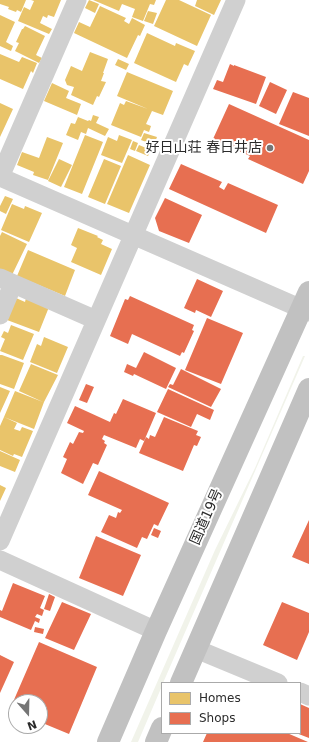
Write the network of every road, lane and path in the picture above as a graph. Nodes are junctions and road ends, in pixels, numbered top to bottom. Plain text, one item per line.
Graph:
1 (77, 0) edge
2 (236, 0) edge
3 (0, 177) edge
4 (133, 235) junction
5 (7, 281) edge
6 (307, 304) edge
7 (0, 315) edge
8 (96, 320) junction
9 (309, 389) edge
10 (0, 541) edge
11 (0, 560) edge
12 (156, 631) junction
13 (196, 649) junction
14 (181, 682) edge
15 (276, 682) edge
16 (161, 730) edge
17 (108, 742) edge
18 (156, 742) edge

1 - 3 street
2 - 4 street
3 - 4 street
4 - 6 street
4 - 8 street
5 - 7 street
5 - 8 street
6 - 12 highway, 国道19号
8 - 10 street
9 - 13 highway
11 - 12 street
12 - 17 highway, 国道19号
13 - 14 highway
13 - 15 street
16 - 18 highway

